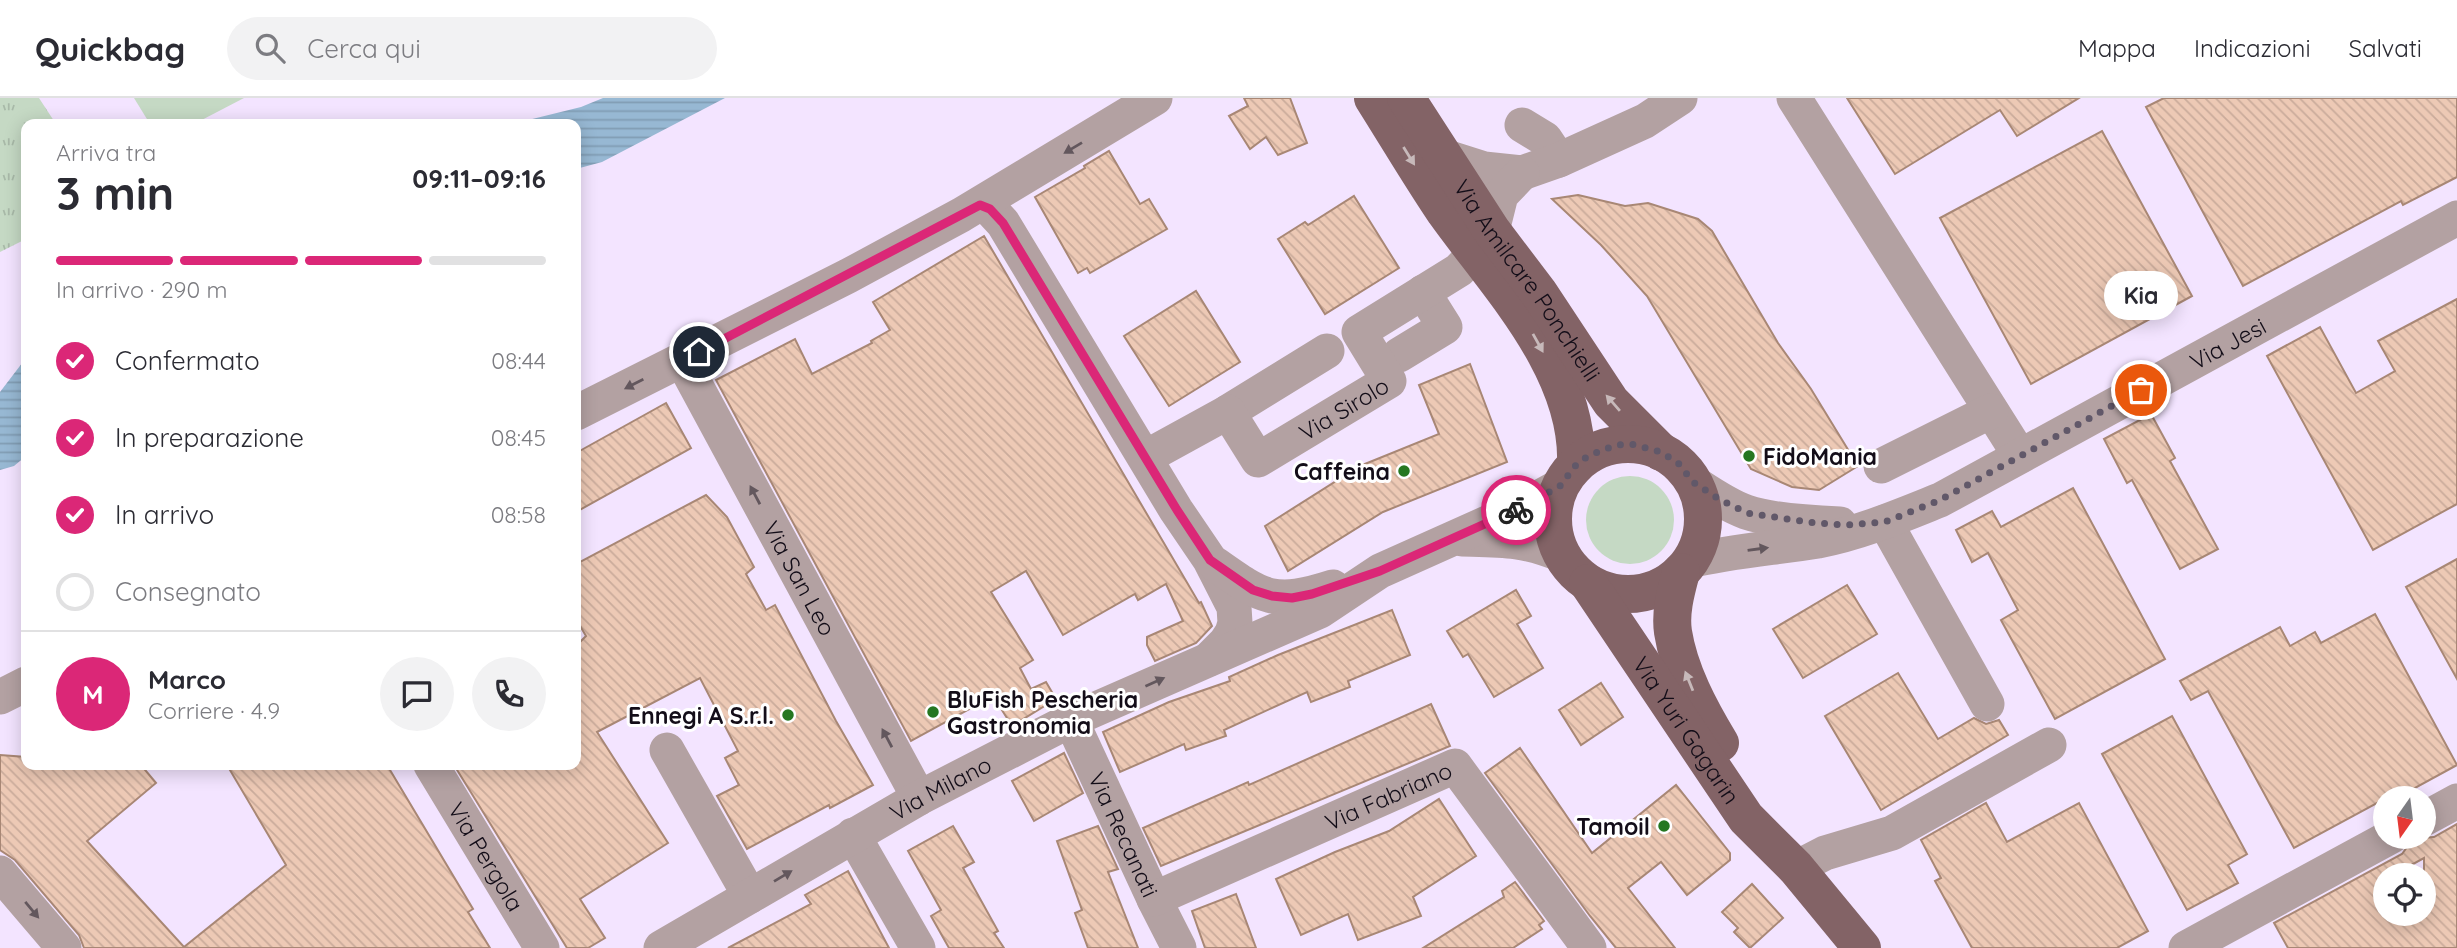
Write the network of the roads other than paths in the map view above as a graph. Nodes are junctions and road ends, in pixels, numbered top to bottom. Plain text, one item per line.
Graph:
1 (1155, 98) edge
2 (1373, 98) edge
3 (1406, 98) edge
4 (1680, 98) edge
5 (1794, 98) edge
6 (1522, 125) dead end
7 (1443, 156) junction
8 (1559, 160) junction
9 (1521, 173) junction
10 (980, 205) junction
11 (2457, 218) edge
12 (1484, 242) junction
13 (1423, 292) junction
14 (1327, 351) dead end
15 (1399, 355) dead end
16 (682, 360) junction
17 (581, 410) edge
18 (1992, 411) junction
19 (1228, 412) junction
20 (1661, 452) junction
21 (2020, 456) junction
22 (1146, 457) junction
23 (1881, 466) dead end
24 (1568, 475) junction
25 (1693, 482) junction
26 (1885, 522) junction
27 (1455, 539) junction
28 (1562, 555) junction
29 (1210, 560) junction
30 (1686, 566) junction
31 (1380, 571) junction
32 (1588, 583) junction
33 (1209, 659) junction
34 (21, 686) edge
35 (0, 697) edge
36 (1987, 704) dead end
37 (1071, 720) junction
38 (2049, 745) dead end
39 (667, 750) dead end
40 (434, 770) edge
41 (919, 798) junction
42 (2457, 802) edge
43 (2436, 813) edge
44 (853, 835) junction
45 (2373, 846) edge
46 (1796, 868) junction
47 (0, 873) edge
48 (750, 896) junction
49 (1154, 899) junction
50 (1860, 942) edge
51 (1573, 943) edge
52 (64, 948) edge
53 (542, 948) edge
54 (661, 948) edge
55 (918, 948) edge
56 (1179, 948) edge
57 (2186, 948) edge

1 -> 10 street
2 -> 12 main road, Via Amilcare Ponchielli
3 - 7 main road, Via Amilcare Ponchielli
4 - 8 street
5 - 18 street
6 - 8 street
7 - 9 street
7 - 12 main road, Via Amilcare Ponchielli
8 - 9 street
9 - 12 street
10 - 16 street
10 - 22 street
11 - 21 street, Via Jesi
12 - 13 street, Via Sirolo
20 -> 12 main road, Via Amilcare Ponchielli
12 -> 24 main road, Via Amilcare Ponchielli
13 - 15 street
13 - 19 street, Via Sirolo
14 - 19 street
16 -> 17 street
41 -> 16 street, Via San Leo
18 - 21 street
18 - 23 street
19 - 22 street
20 - 24 main road
20 - 25 main road
21 - 26 street, Via Jesi
22 - 29 street
24 - 27 street, Via Milano
24 - 28 main road
25 - 26 street, Via Jesi
25 - 30 main road
30 -> 26 street, Via Jesi
26 - 36 street
27 - 28 street, Via Milano
27 - 31 street, Via Milano
28 - 32 main road
29 - 31 street
29 - 33 street
30 - 32 main road
46 -> 30 main road, Via Yuri Gagarin
31 - 33 street, Via Milano
32 - 46 main road, Via Yuri Gagarin
37 -> 33 street, Via Milano
34 - 35 street
37 - 41 street, Via Milano
37 - 49 street, Via Recanati
38 - 46 street
39 - 48 street
40 - 53 street, Via Pergola
41 - 44 street, Via Milano
42 - 43 street
48 -> 44 street, Via Milano
44 - 55 street
45 - 57 street
46 - 50 main road, Via Yuri Gagarin
47 -> 52 street
48 - 54 street, Via Milano
49 - 51 street, Via Fabriano
49 - 56 street, Via Recanati

